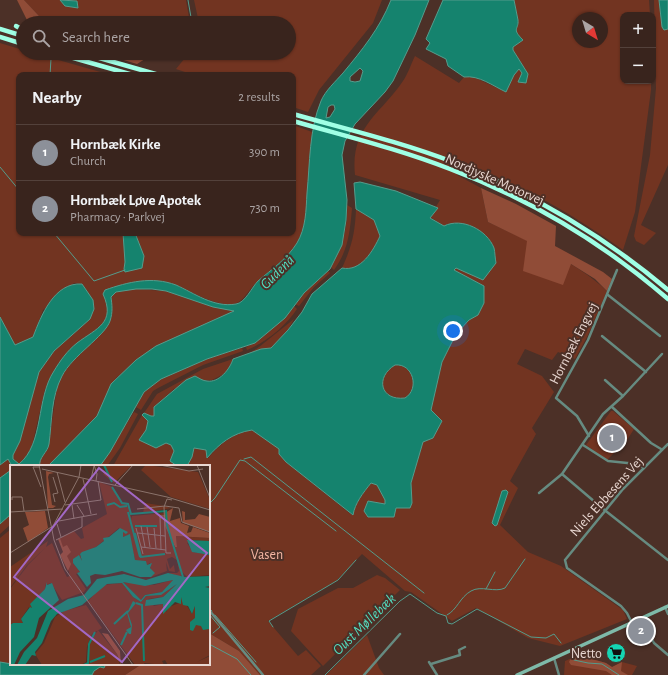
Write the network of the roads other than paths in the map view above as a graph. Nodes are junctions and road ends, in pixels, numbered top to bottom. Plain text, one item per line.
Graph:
1 (0, 29) edge
2 (16, 34) edge
3 (0, 38) edge
4 (16, 42) edge
5 (80, 60) edge
6 (106, 60) edge
7 (111, 60) edge
8 (122, 72) edge
9 (148, 72) joint
10 (296, 115) edge
11 (296, 122) edge
12 (617, 270) dead end
13 (668, 290) edge
14 (608, 295) junction
15 (668, 298) edge
16 (602, 336) dead end
17 (660, 336) dead end
18 (662, 354) dead end
19 (646, 372) junction
20 (605, 380) dead end
21 (623, 396) junction
22 (612, 407) junction
23 (589, 436) junction
24 (668, 444) edge
25 (583, 445) junction
26 (661, 449) junction
27 (644, 468) junction
28 (562, 474) junction
29 (539, 493) dead end
30 (604, 510) junction
31 (668, 560) edge
32 (666, 607) edge
33 (210, 611) edge
34 (668, 614) edge
35 (641, 618) junction
36 (632, 623) junction
37 (400, 634) dead end
38 (465, 647) dead end
39 (668, 655) edge
40 (554, 658) junction
41 (263, 675) edge
42 (364, 675) edge
43 (437, 675) edge
44 (517, 675) edge
45 (559, 675) edge

1 - 2 highway
3 - 4 highway
5 - 8 highway
6 - 9 highway
7 - 9 highway
10 - 13 highway, Nordjyske Motorvej
11 - 15 highway, Nordjyske Motorvej
12 - 14 street, Hornbæk Engvej
14 - 17 street
14 - 23 street, Hornbæk Engvej
16 - 19 street
18 - 19 street
19 - 21 street
20 - 21 street
21 - 22 street
22 - 23 street
22 - 26 street
23 - 25 street
24 - 26 street, Niels Ebbesens Vej
25 - 27 street
25 - 28 street
26 - 27 street, Niels Ebbesens Vej
27 - 30 street, Niels Ebbesens Vej
28 - 29 street
28 - 30 street
30 - 31 street
30 - 36 street, Niels Ebbesens Vej
32 - 34 street
32 - 35 street
33 - 41 street
35 - 36 street
35 - 39 street
36 - 40 street
37 - 42 street
38 - 43 street
40 - 44 street
40 - 45 street

